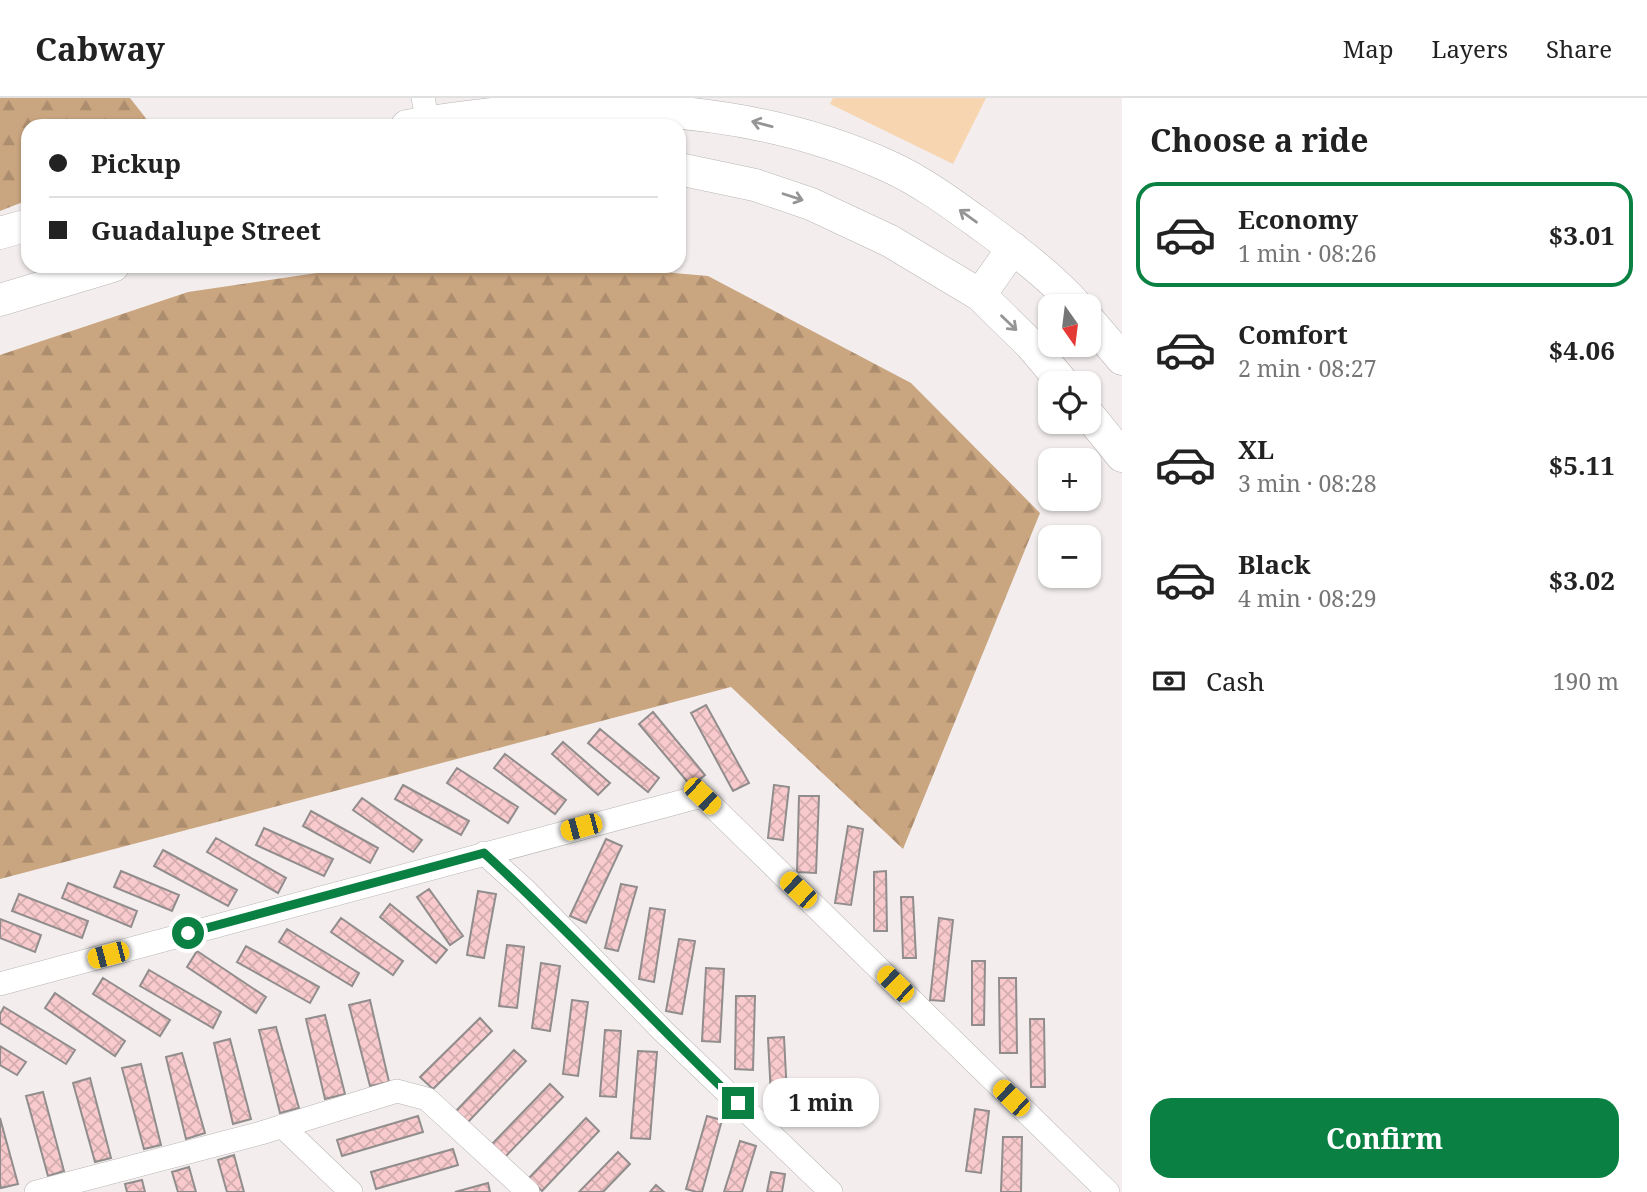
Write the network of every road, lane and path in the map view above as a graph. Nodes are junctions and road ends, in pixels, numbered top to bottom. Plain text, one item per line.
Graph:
1 (467, 112) edge
2 (423, 118) edge
3 (686, 170) edge
4 (21, 227) edge
5 (0, 233) edge
6 (1013, 248) junction
7 (89, 273) edge
8 (1064, 294) edge
9 (980, 295) junction
10 (0, 299) edge
11 (1101, 334) edge
12 (1122, 359) edge
13 (1053, 371) edge
14 (1101, 430) edge
15 (1122, 456) edge
16 (484, 853) junction
17 (0, 984) edge
18 (282, 1126) junction
19 (36, 1192) edge
20 (351, 1192) edge
21 (528, 1192) edge
22 (831, 1192) edge
23 (1108, 1192) edge

1 - 2 main road
6 -> 1 main road
3 -> 9 main road
4 - 5 main road
6 - 8 main road
6 - 9 main road
7 - 10 main road
9 -> 13 main road
11 - 12 main road
14 - 15 main road
16 - 17 street
16 - 22 street
16 - 23 street
18 - 19 street
18 - 20 street
18 - 21 street

